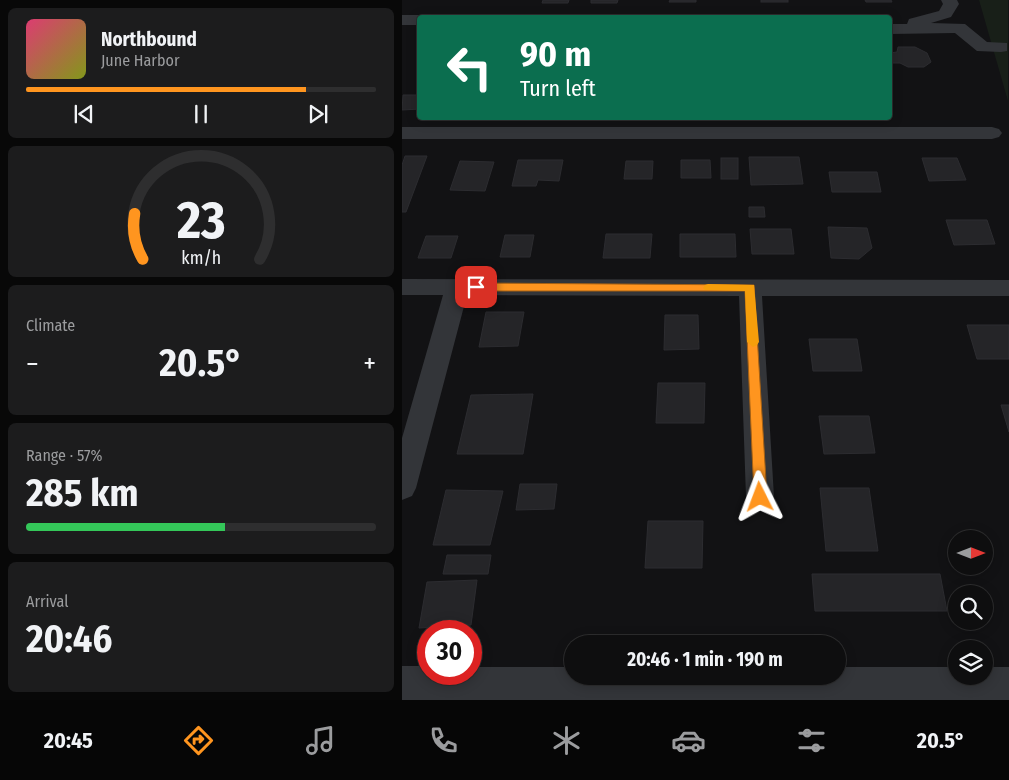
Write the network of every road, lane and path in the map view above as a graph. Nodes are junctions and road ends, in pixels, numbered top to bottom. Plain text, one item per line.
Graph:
1 (949, 0) edge
2 (402, 20) edge
3 (417, 20) edge
4 (892, 23) edge
5 (402, 28) edge
6 (417, 28) edge
7 (892, 29) edge
8 (1001, 47) dead end
9 (591, 125) edge
10 (402, 133) edge
11 (992, 133) dead end
12 (402, 287) edge
13 (457, 287) junction
14 (750, 288) junction
15 (1008, 288) edge
16 (402, 488) edge
17 (760, 497) dead end
18 (1008, 684) edge
19 (414, 688) edge
20 (788, 692) edge
21 (825, 692) edge

1 - 4 street
2 - 3 street
5 - 6 street
7 - 8 street
9 - 10 street
9 - 11 street
12 - 13 street
13 - 14 street
13 - 16 street
14 - 15 street
14 - 17 street
18 - 21 street
19 - 20 street
20 - 21 street

